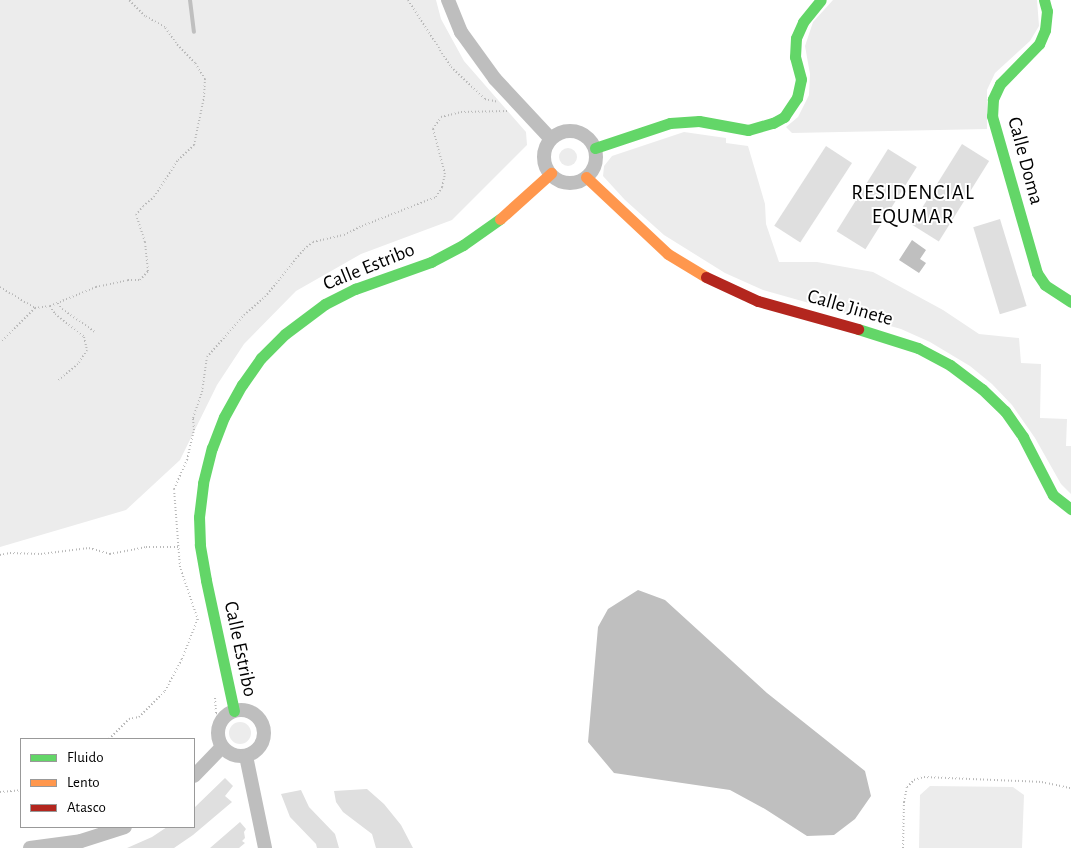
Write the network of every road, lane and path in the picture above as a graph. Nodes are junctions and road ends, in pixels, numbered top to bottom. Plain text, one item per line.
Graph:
1 (129, 0) edge
2 (408, 0) edge
3 (448, 0) edge
4 (821, 0) edge
5 (1044, 0) edge
6 (519, 107) junction
7 (551, 139) junction
8 (595, 148) junction
9 (551, 174) junction
10 (586, 177) junction
11 (0, 287) edge
12 (57, 302) junction
13 (1071, 302) edge
14 (50, 306) junction
15 (36, 308) junction
16 (95, 332) dead end
17 (0, 343) edge
18 (57, 381) dead end
19 (1071, 509) edge
20 (179, 547) junction
21 (0, 556) edge
22 (198, 618) junction
23 (200, 627) dead end
24 (215, 697) dead end
25 (231, 712) junction
26 (110, 738) edge
27 (222, 747) junction
28 (246, 756) junction
29 (195, 775) edge
30 (1071, 788) edge
31 (20, 790) edge
32 (0, 792) edge
33 (123, 828) edge
34 (30, 848) edge
35 (265, 848) edge
36 (903, 848) edge

1 - 12 path
2 - 6 path
3 - 6 street
4 - 8 street
5 - 13 street, Calle Doma
6 - 7 street
6 - 20 path
7 - 8 street
7 - 9 street
8 - 10 street
9 - 10 street
9 - 25 street, Calle Estribo
10 - 19 street, Calle Jinete
11 - 15 path
12 - 14 path
12 - 16 path
14 - 15 path
14 - 18 path
15 - 17 path
20 - 21 path
20 - 22 path
22 - 23 path
22 - 26 path
24 - 25 path
25 - 27 street
25 - 28 street
27 - 28 street
27 - 29 street
28 - 35 street
30 - 36 path
31 - 32 path
33 - 34 street

